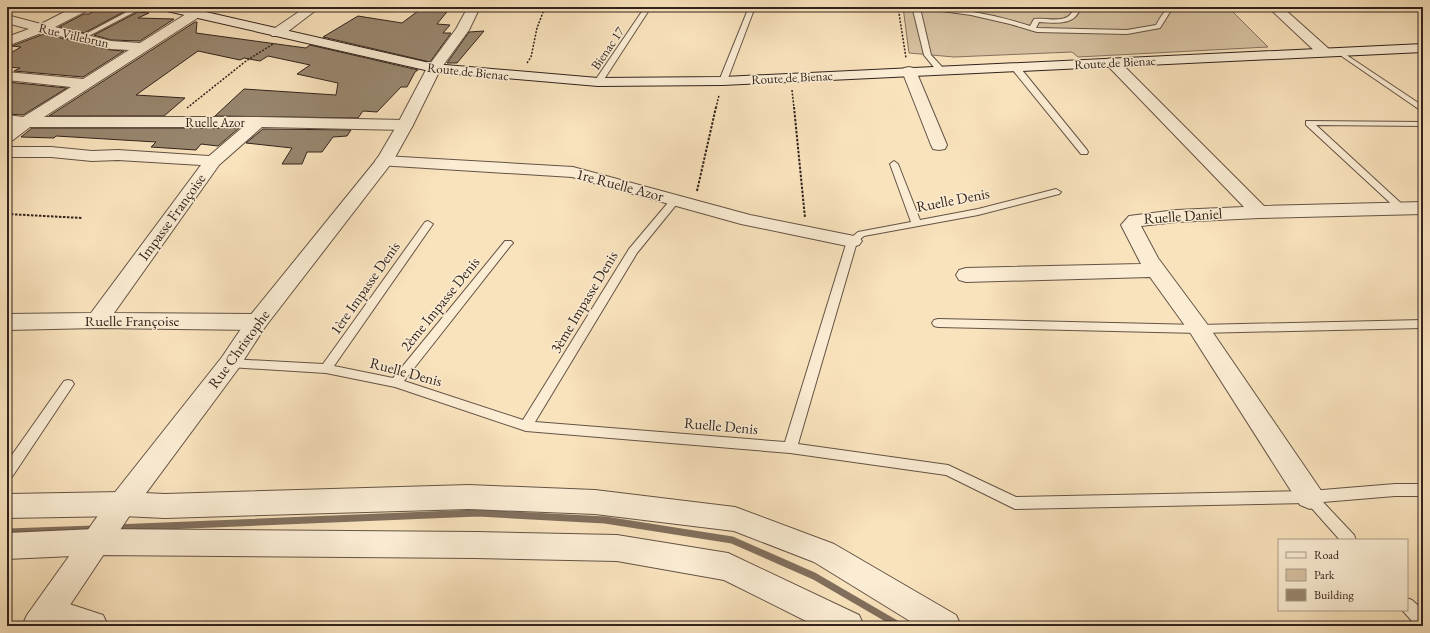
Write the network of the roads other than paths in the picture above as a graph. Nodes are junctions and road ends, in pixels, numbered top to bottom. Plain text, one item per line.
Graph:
1 (84, 7) edge
2 (141, 7) edge
3 (167, 7) edge
4 (314, 7) edge
5 (474, 7) edge
6 (648, 7) edge
7 (752, 7) edge
8 (917, 7) edge
9 (922, 7) edge
10 (1077, 7) edge
11 (1175, 7) edge
12 (1274, 7) edge
13 (1417, 7) edge
14 (200, 11) edge
15 (1423, 12) edge
16 (7, 19) edge
17 (43, 28) junction
18 (1032, 28) junction
19 (282, 34) junction
20 (81, 38) junction
21 (7, 42) edge
22 (141, 47) junction
23 (1423, 48) edge
24 (1324, 52) junction
25 (1339, 52) junction
26 (1112, 62) junction
27 (1016, 67) junction
28 (434, 68) junction
29 (940, 70) junction
30 (909, 71) junction
31 (7, 76) edge
32 (723, 81) junction
33 (598, 82) junction
34 (87, 84) junction
35 (1423, 110) edge
36 (7, 120) edge
37 (26, 122) junction
38 (258, 122) junction
39 (1423, 124) edge
40 (404, 125) junction
41 (7, 136) edge
42 (939, 145) dead end
43 (7, 152) edge
44 (1084, 152) dead end
45 (213, 161) junction
46 (384, 161) junction
47 (894, 164) dead end
48 (1056, 192) dead end
49 (675, 200) junction
50 (1400, 208) junction
51 (1423, 208) edge
52 (1259, 212) junction
53 (916, 223) junction
54 (428, 224) dead end
55 (852, 240) junction
56 (508, 243) dead end
57 (1156, 270) junction
58 (966, 275) dead end
59 (97, 320) junction
60 (7, 322) edge
61 (257, 322) junction
62 (938, 323) dead end
63 (1423, 324) edge
64 (1200, 329) junction
65 (230, 363) junction
66 (326, 369) junction
67 (68, 384) dead end
68 (396, 384) junction
69 (526, 426) junction
70 (790, 448) junction
71 (7, 473) edge
72 (1423, 490) edge
73 (1310, 497) junction
74 (122, 504) junction
75 (7, 506) edge
76 (1348, 539) edge
77 (95, 542) junction
78 (7, 546) edge
79 (1408, 606) edge
80 (1423, 617) edge
81 (43, 619) edge
82 (92, 626) edge
83 (848, 626) edge
84 (944, 626) edge

1 - 17 street
2 - 20 lane
3 - 14 street, Route de Bienac
4 - 19 street
5 - 28 street, Rue Christophe
6 - 33 lane, Bienac 17
7 - 32 lane
8 - 29 lane
9 - 18 lane
10 - 18 lane
11 - 18 lane
12 - 24 street
13 - 15 lane
14 - 19 street, Route de Bienac
14 - 22 street
16 - 17 street, Rue Villebrun
17 - 20 street, Rue Villebrun
17 - 21 street
19 - 28 street, Route de Bienac
20 - 22 street, Rue Villebrun
22 - 34 street
23 - 25 street, Route de Bienac
24 - 25 street, Route de Bienac
24 - 26 street, Route de Bienac
25 - 35 lane
26 - 27 street, Route de Bienac
26 - 52 street, Ruelle Daniel
27 - 29 street, Route de Bienac
27 - 44 lane
28 - 33 street, Route de Bienac
28 - 40 street, Rue Christophe
29 - 30 street, Route de Bienac
30 - 32 street, Route de Bienac
30 - 42 street
31 - 34 street
32 - 33 street, Route de Bienac
34 - 37 street
36 - 37 street, Ruelle Azor
37 - 38 street, Ruelle Azor
37 - 41 street
38 - 40 street, Ruelle Azor
38 - 45 street, Impasse Françoise
39 - 50 lane
40 - 46 street, Rue Christophe
43 - 45 street
45 - 59 street, Impasse Françoise
46 - 49 street, 1re Ruelle Azor
46 - 61 street, Rue Christophe
47 - 53 lane
48 - 53 lane, Ruelle Denis
49 - 55 street, 1re Ruelle Azor
49 - 69 lane, 3ème Impasse Denis
50 - 51 street
50 - 52 street
52 - 57 street, Ruelle Daniel
53 - 55 lane, Ruelle Denis
54 - 66 lane, 1ère Impasse Denis
55 - 70 lane
56 - 68 lane, 2ème Impasse Denis
57 - 58 street
57 - 64 street, Ruelle Daniel
59 - 60 street, Ruelle Françoise
59 - 61 street, Ruelle Françoise
61 - 65 street, Rue Christophe
62 - 64 lane
63 - 64 lane
64 - 73 street, Ruelle Daniel
65 - 66 lane, Ruelle Denis
65 - 74 street, Rue Christophe
66 - 68 lane, Ruelle Denis
67 - 71 lane
68 - 69 lane, Ruelle Denis
69 - 70 lane, Ruelle Denis
70 - 73 lane, Ruelle Denis
72 - 73 lane, Ruelle Denis
73 - 76 lane
74 - 75 street
74 - 77 street, Rue Christophe
74 - 84 street
77 - 78 street
77 - 81 street, Rue Christophe
77 - 83 street
79 - 80 lane
81 - 82 street

